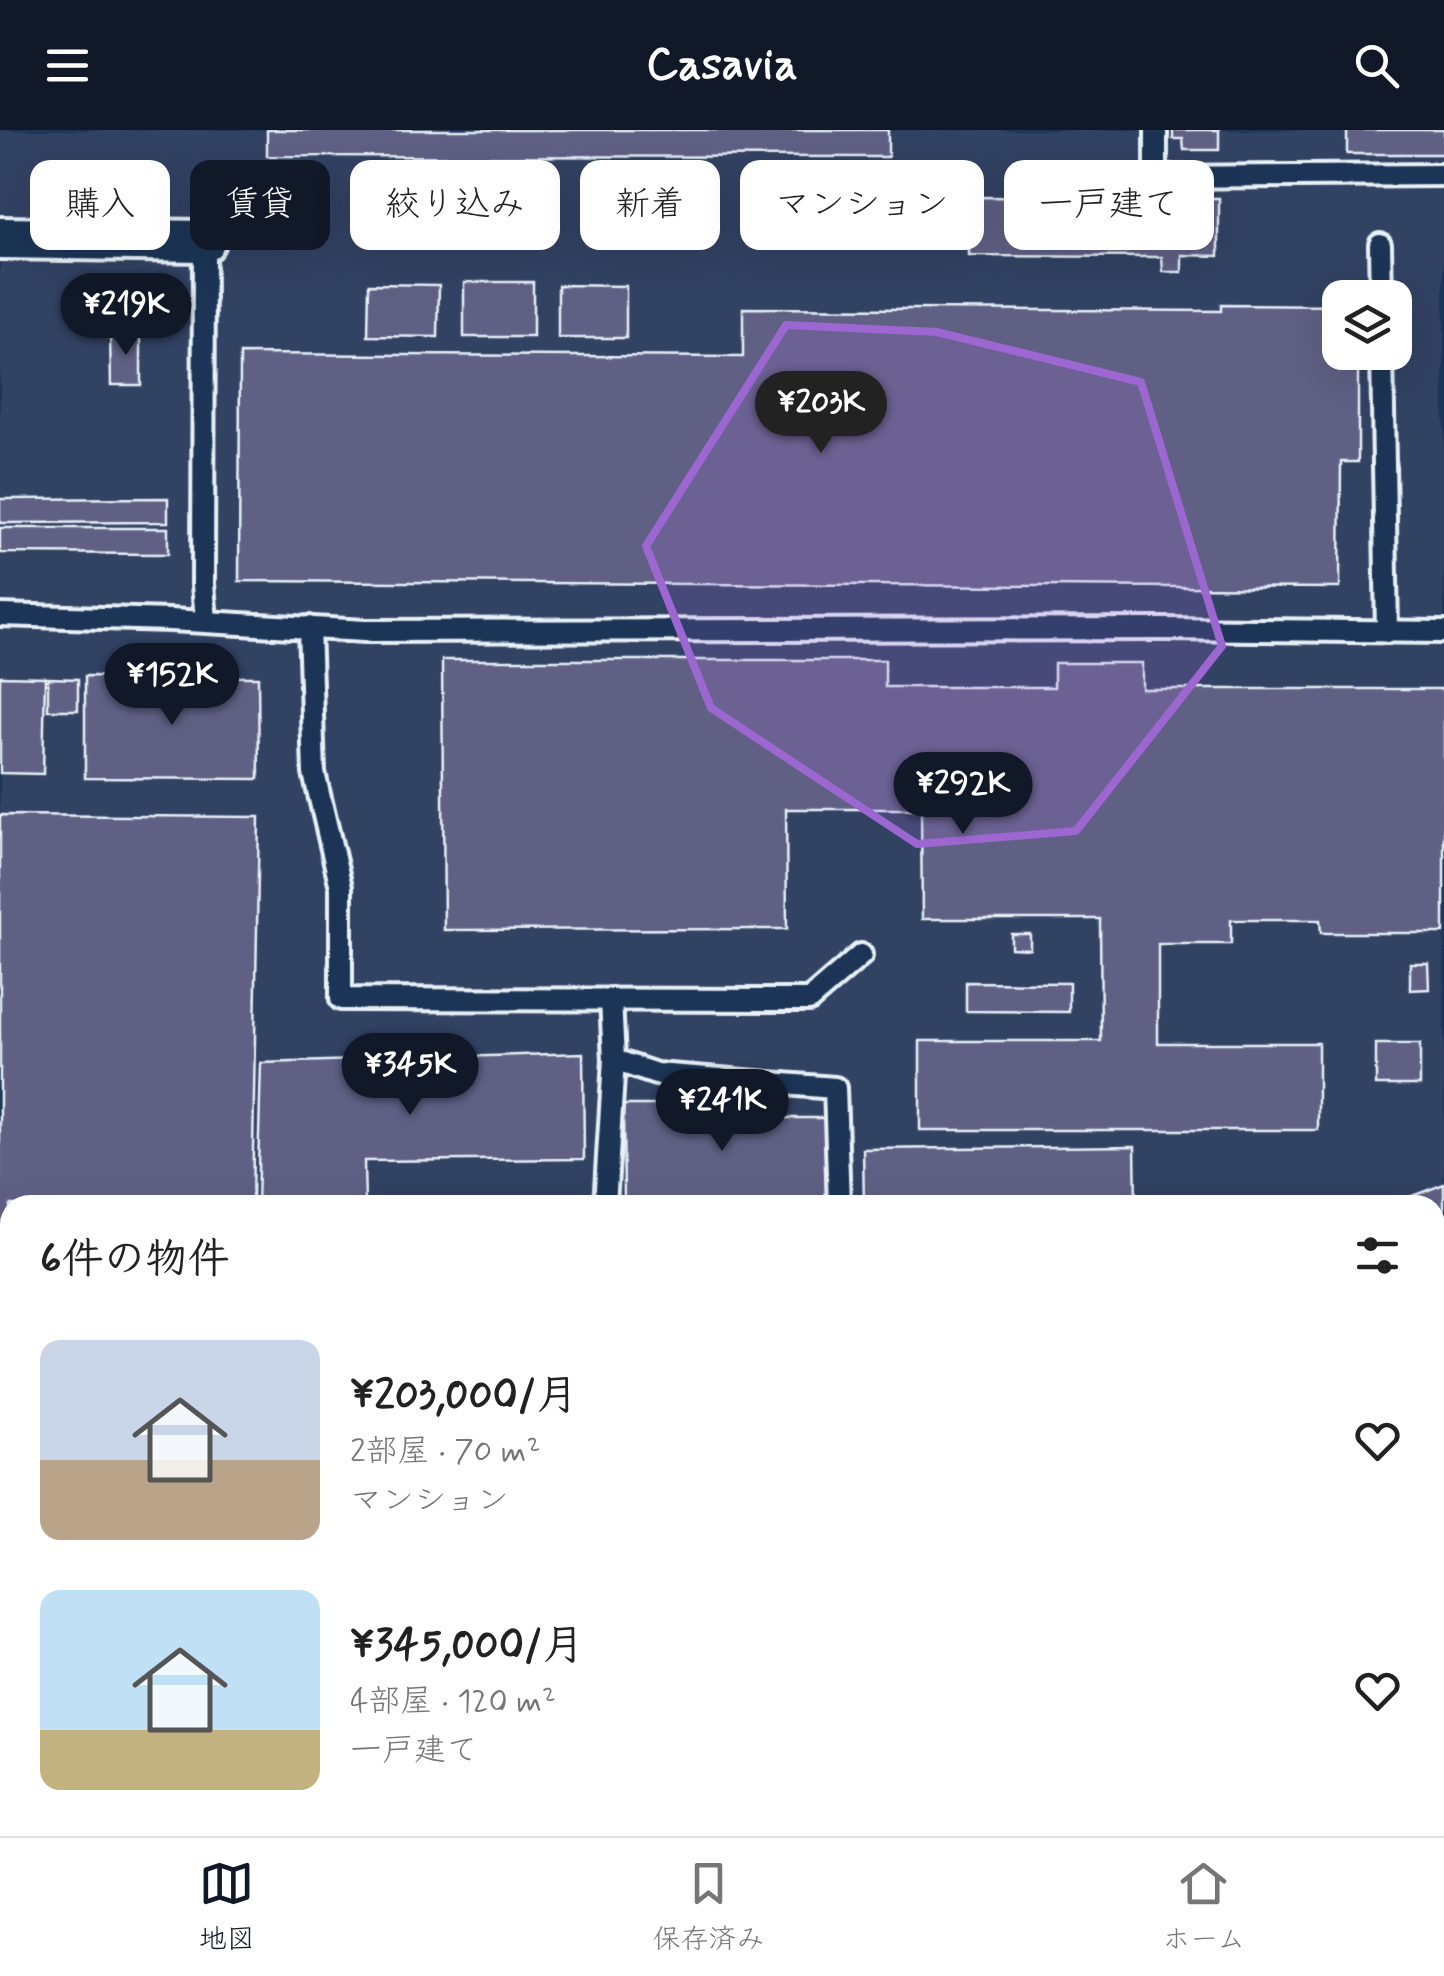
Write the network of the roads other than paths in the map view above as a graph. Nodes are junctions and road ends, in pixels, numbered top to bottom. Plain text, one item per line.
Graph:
1 (1156, 130) edge
2 (1444, 175) edge
3 (0, 238) edge
4 (190, 241) edge
5 (1380, 244) dead end
6 (204, 250) edge
7 (1380, 280) edge
8 (1382, 370) edge
9 (0, 616) edge
10 (206, 621) junction
11 (310, 628) junction
12 (1387, 632) junction
13 (1444, 632) edge
14 (861, 955) dead end
15 (610, 1000) junction
16 (614, 1060) junction
17 (606, 1195) edge
18 (839, 1195) edge

1 - 2 lane
3 - 4 street
5 - 7 lane
6 - 10 lane
8 - 12 lane
9 - 10 lane
10 - 11 lane
11 - 12 lane
11 - 15 lane
12 - 13 lane
14 - 15 lane
15 - 16 lane
16 - 17 lane
16 - 18 lane

